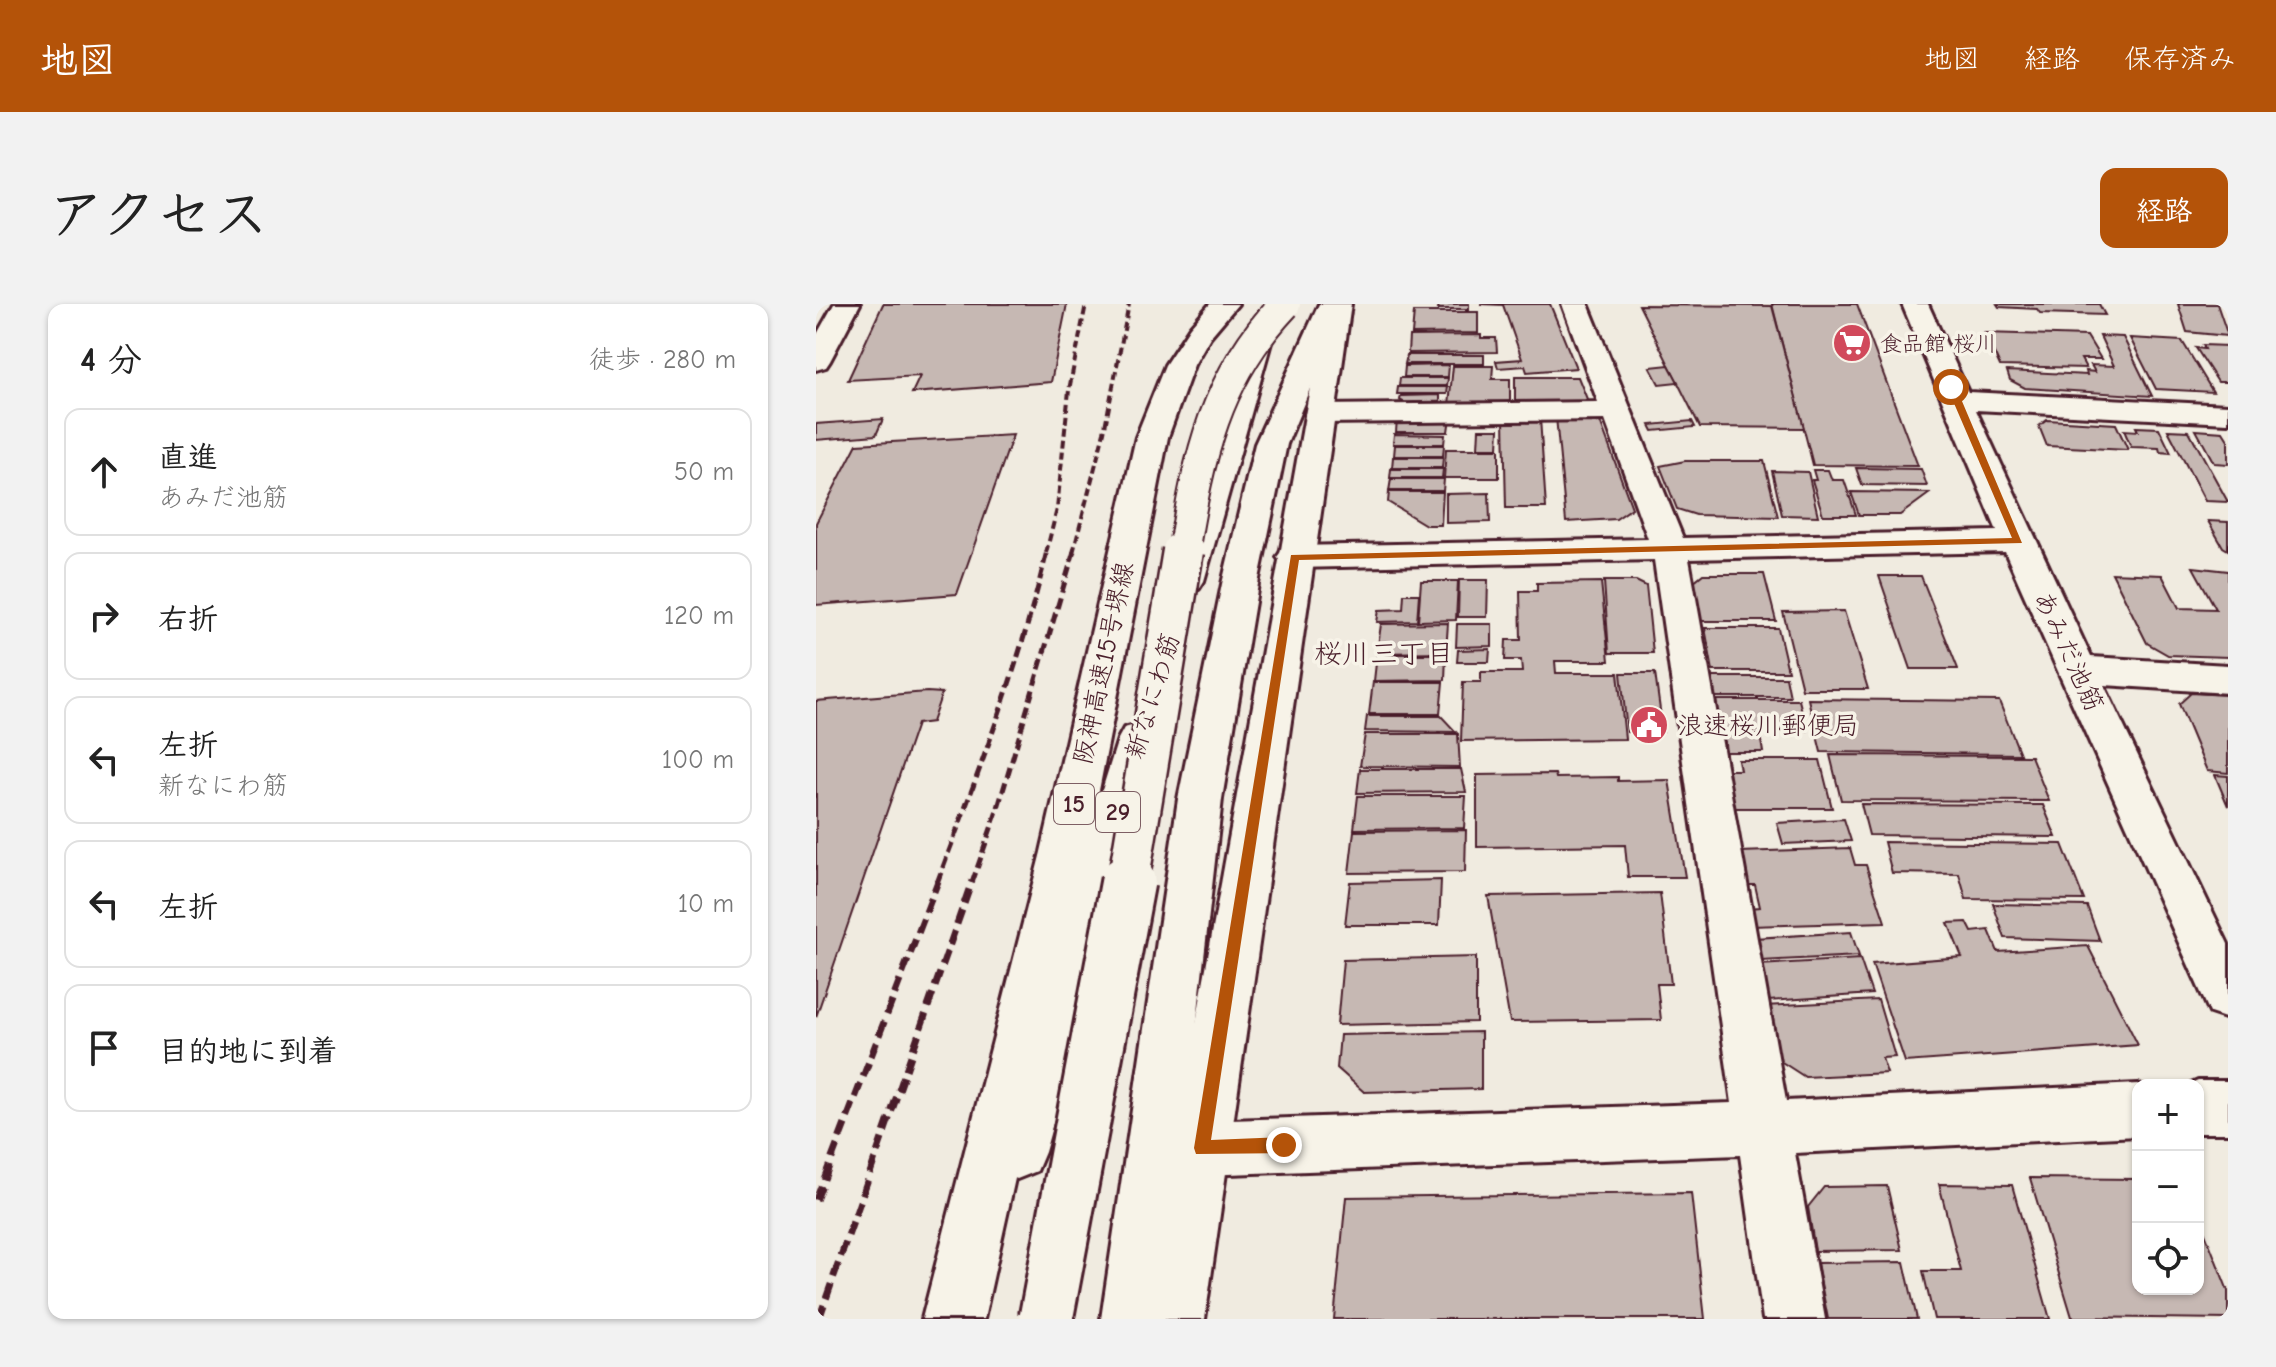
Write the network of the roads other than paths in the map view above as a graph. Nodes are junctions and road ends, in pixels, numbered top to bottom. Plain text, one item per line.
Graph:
1 (847, 304) edge
2 (1225, 304) edge
3 (1269, 304) edge
4 (1285, 304) edge
5 (1335, 304) edge
6 (1575, 304) edge
7 (1915, 304) edge
8 (816, 361) edge
9 (1957, 400) junction
10 (1615, 411) junction
11 (1320, 414) junction
12 (2228, 414) edge
13 (2018, 541) junction
14 (1670, 550) junction
15 (1295, 557) junction
16 (2078, 670) junction
17 (2228, 679) edge
18 (2228, 997) edge
19 (2204, 1107) edge
20 (2228, 1107) edge
21 (2132, 1110) edge
22 (1763, 1128) junction
23 (1202, 1148) junction
24 (953, 1319) edge
25 (967, 1319) edge
26 (1046, 1319) edge
27 (1132, 1319) edge
28 (1174, 1319) edge
29 (1794, 1319) edge

1 - 8 main road
2 - 24 main road, 阪神高速15号堺線 / 15
3 - 25 main road, 新なにわ筋 / 29
4 - 26 main road, bridge
5 - 11 main road
5 - 27 main road
6 - 10 main road
7 - 9 main road, あみだ池筋
9 - 12 main road
9 - 13 main road, あみだ池筋
10 - 11 main road
10 - 14 main road
11 - 15 main road
13 - 14 main road
13 - 16 main road, あみだ池筋
14 - 15 main road
14 - 22 main road
15 - 23 main road
16 - 17 main road
16 - 18 main road, あみだ池筋
19 - 20 main road
21 - 22 main road
22 - 23 main road
22 - 29 main road
23 - 28 main road

